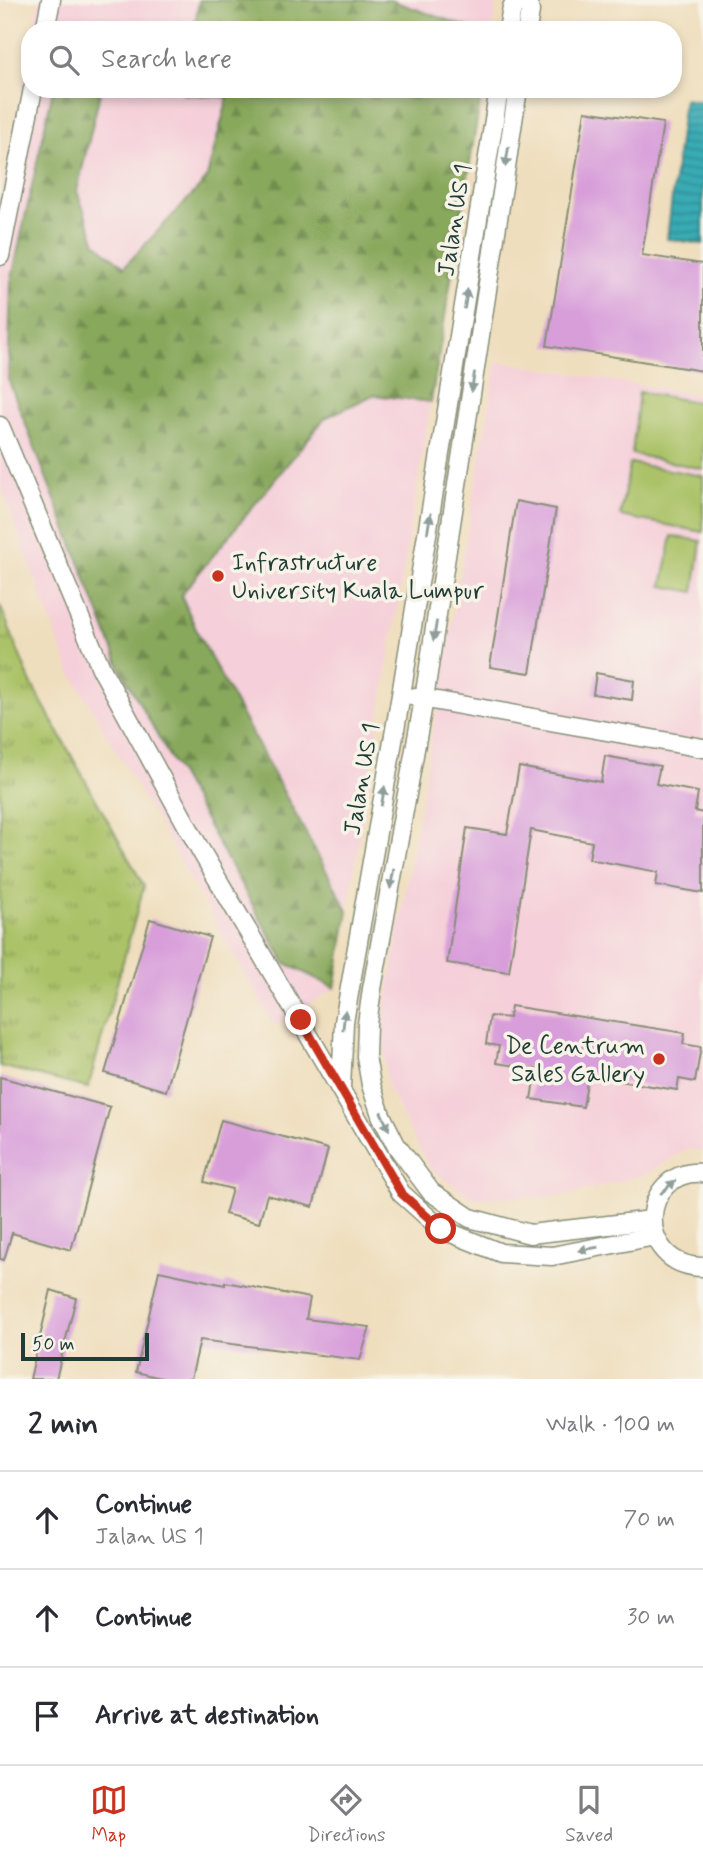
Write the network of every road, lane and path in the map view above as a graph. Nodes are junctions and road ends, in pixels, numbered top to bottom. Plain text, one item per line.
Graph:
1 (51, 0) edge
2 (47, 21) edge
3 (510, 21) edge
4 (528, 21) edge
5 (31, 98) edge
6 (498, 98) edge
7 (517, 98) edge
8 (0, 256) edge
9 (0, 426) edge
10 (401, 695) junction
11 (424, 699) junction
12 (703, 748) edge
13 (341, 1088) junction
14 (703, 1173) edge
15 (653, 1228) junction
16 (703, 1267) edge

1 - 2 street
3 - 4 street
5 - 8 street
10 -> 6 street, Jalan US 1
7 -> 11 street, Jalan US 1
9 - 13 street
10 - 11 street
13 -> 10 street, Jalan US 1
11 - 12 street
11 -> 15 street, Jalan US 1
15 -> 13 street
15 -> 14 street
15 - 16 street

